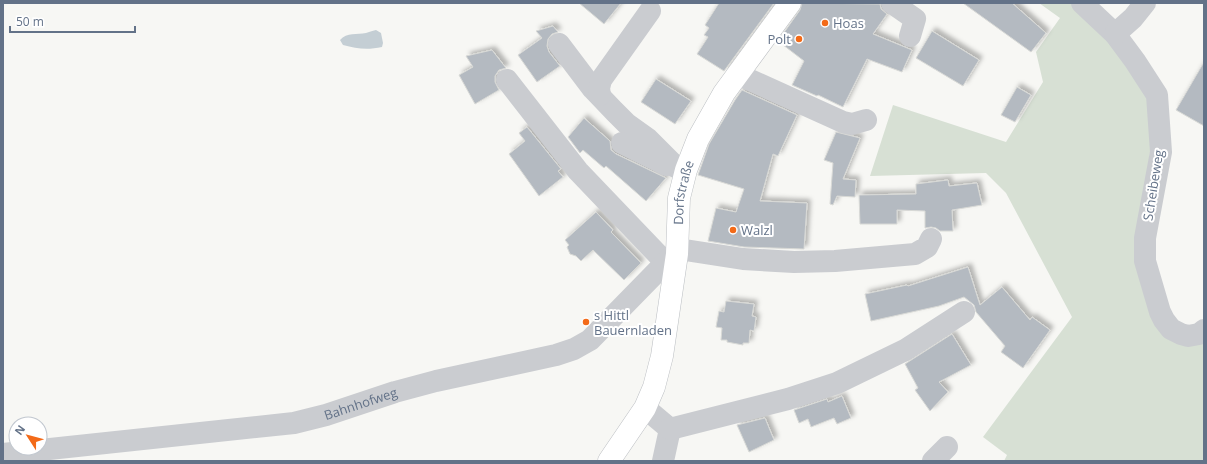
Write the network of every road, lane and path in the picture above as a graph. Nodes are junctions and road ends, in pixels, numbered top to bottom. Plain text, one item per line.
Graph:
1 (790, 3) edge
2 (892, 3) edge
3 (1082, 3) edge
4 (1145, 3) edge
5 (650, 11) dead end
6 (1115, 34) junction
7 (910, 36) dead end
8 (559, 44) dead end
9 (737, 74) junction
10 (507, 80) dead end
11 (600, 95) junction
12 (866, 120) dead end
13 (622, 143) dead end
14 (681, 168) junction
15 (598, 205) dead end
16 (931, 239) dead end
17 (667, 262) junction
18 (964, 312) dead end
19 (1204, 330) edge
20 (645, 408) junction
21 (670, 429) junction
22 (3, 454) edge
23 (609, 461) edge
24 (663, 461) edge

1 - 9 main road, Dorfstraße
2 - 7 street
3 - 6 street, Scheibeweg
4 - 6 street
5 - 11 street
6 - 19 street, Scheibeweg
8 - 11 street
9 - 12 street
9 - 14 main road, Dorfstraße
10 - 17 street
11 - 14 street
13 - 14 street
14 - 17 main road, Dorfstraße
15 - 17 street
16 - 17 street
17 - 20 main road, Dorfstraße
17 - 22 street, Bahnhofweg
18 - 21 street
20 - 21 street
20 - 23 main road, Dorfstraße
21 - 24 street

